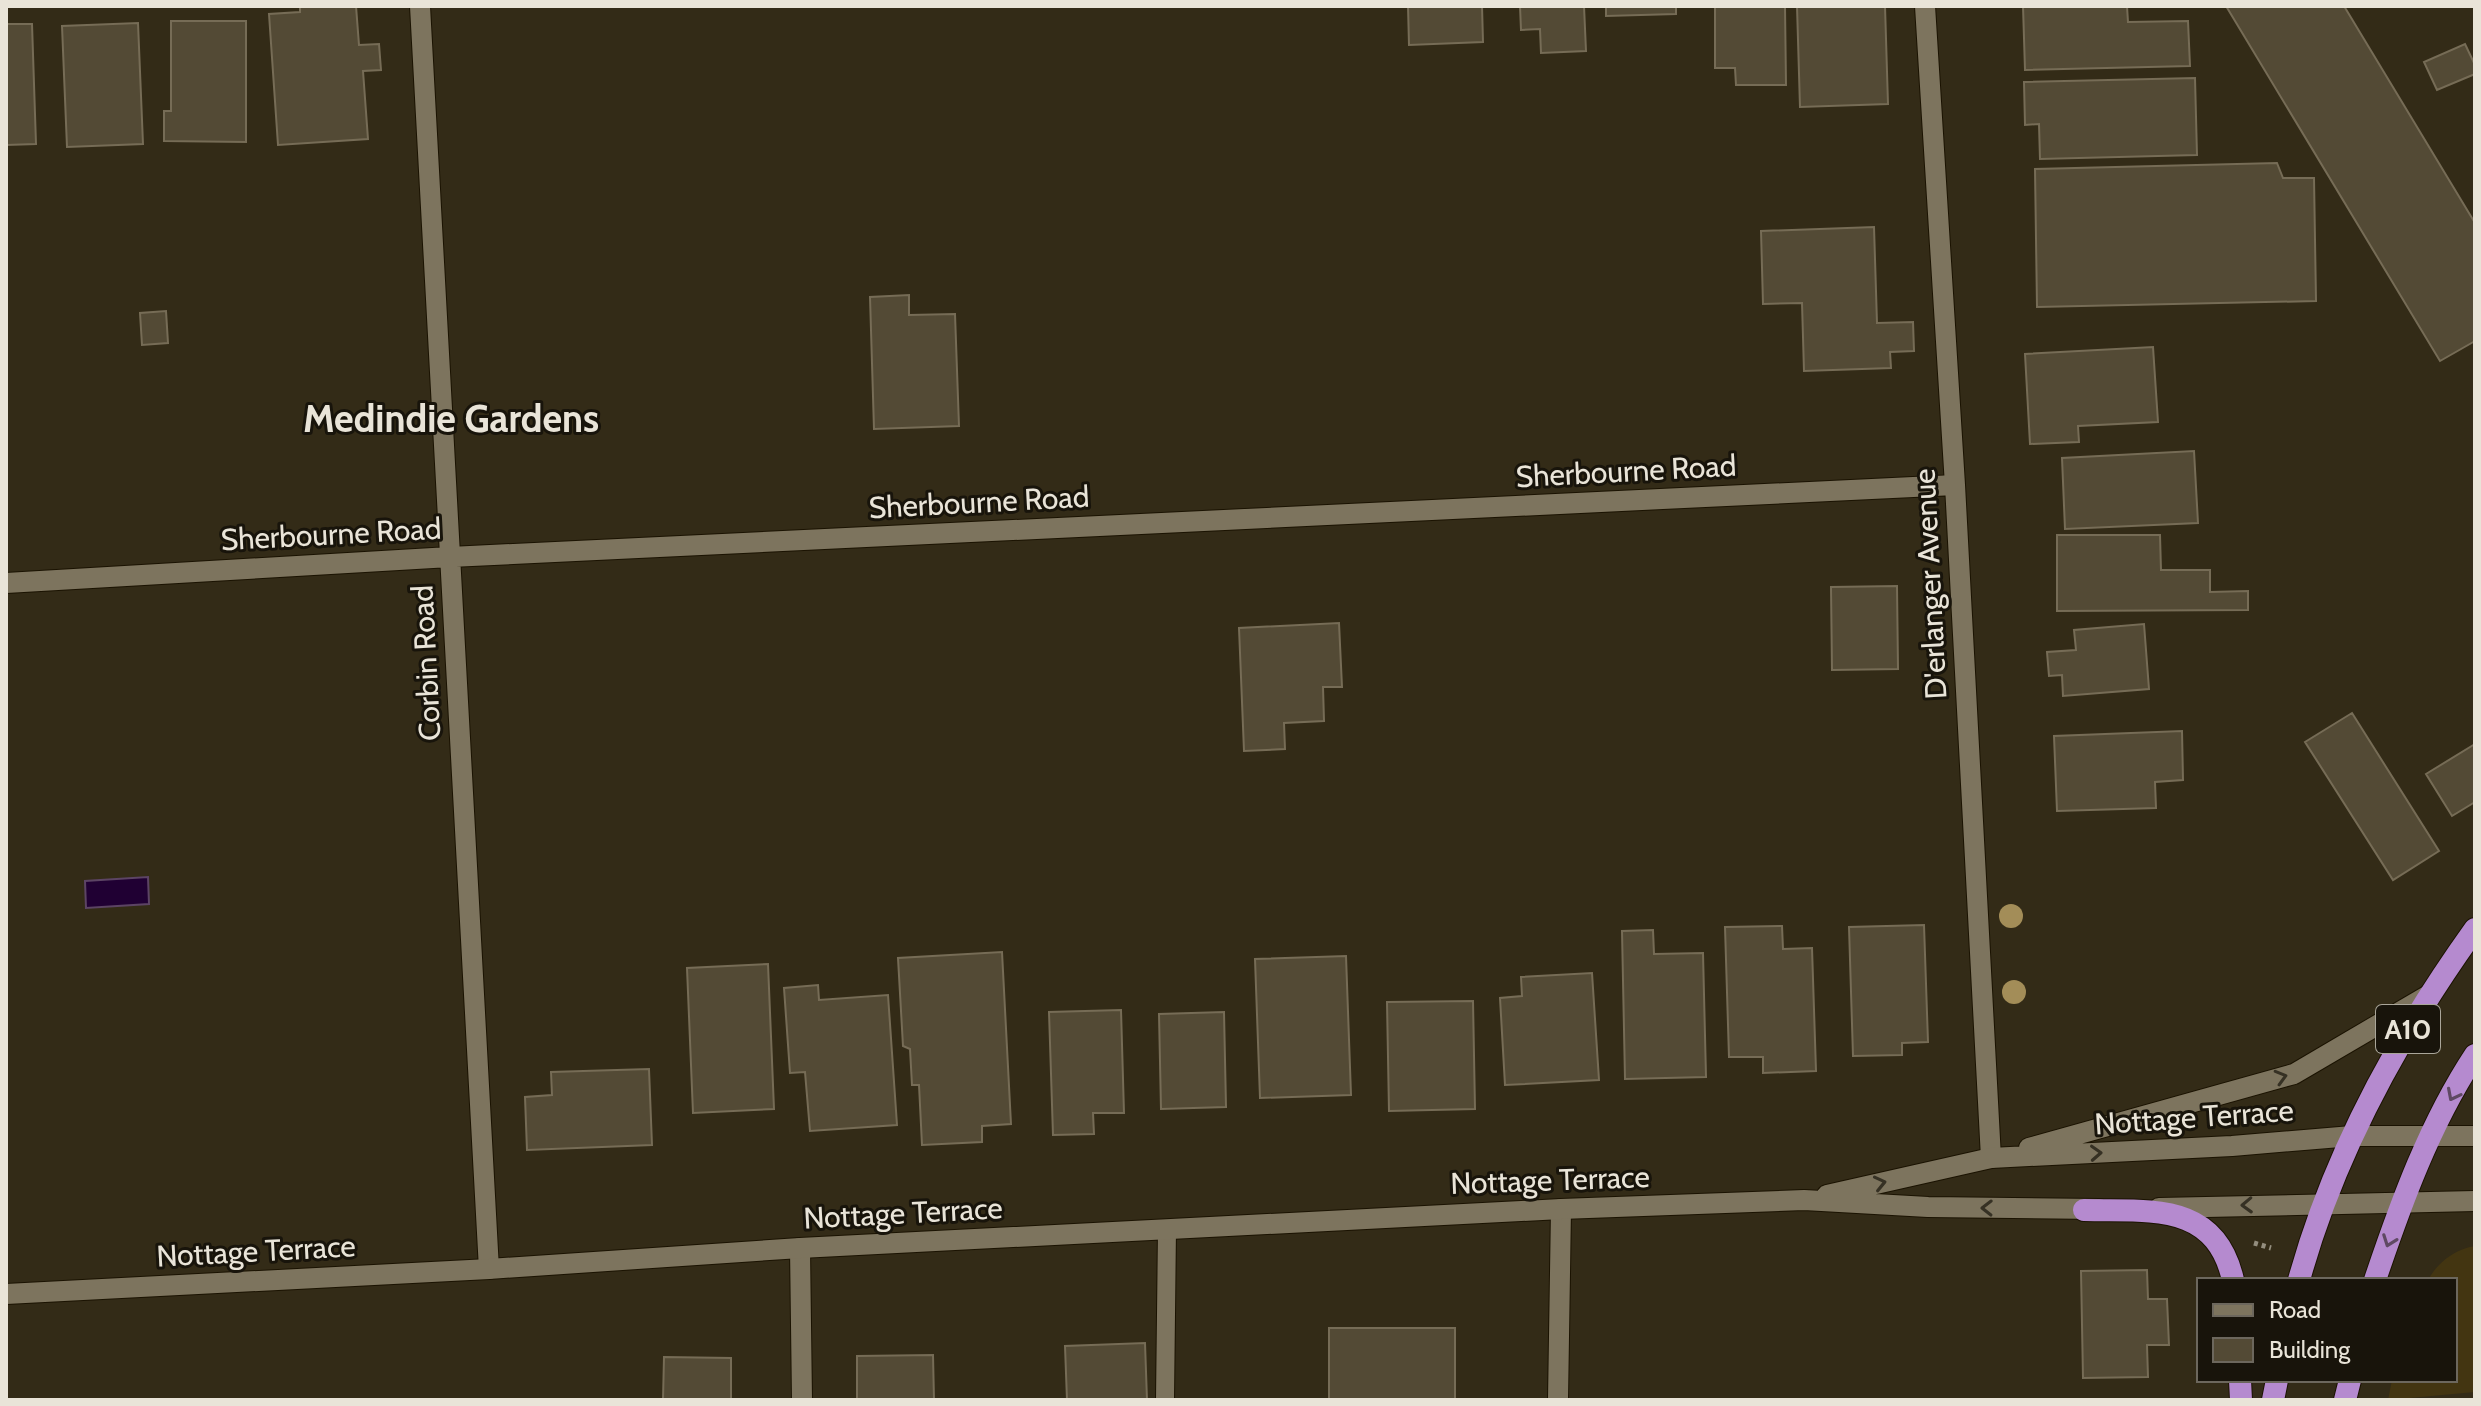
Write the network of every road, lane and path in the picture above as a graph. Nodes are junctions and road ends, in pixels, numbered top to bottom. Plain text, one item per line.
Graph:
1 (420, 6) edge
2 (1925, 6) edge
3 (1955, 485) junction
4 (450, 557) junction
5 (6, 583) edge
6 (2475, 929) edge
7 (2432, 993) junction
8 (2475, 1055) edge
9 (2352, 1136) junction
10 (2432, 1136) junction
11 (2475, 1136) edge
12 (1991, 1158) junction
13 (1804, 1200) junction
14 (2475, 1201) edge
15 (2325, 1202) junction
16 (2403, 1202) junction
17 (1561, 1209) junction
18 (2084, 1210) junction
19 (1167, 1229) junction
20 (2259, 1231) dead end
21 (800, 1248) junction
22 (2271, 1248) dead end
23 (489, 1269) junction
24 (2232, 1278) edge
25 (2300, 1278) edge
26 (2376, 1278) edge
27 (6, 1294) edge
28 (802, 1400) edge
29 (1165, 1400) edge
30 (1558, 1400) edge

1 - 4 street, Corbin Road
2 - 3 street, D'erlanger Avenue
3 - 4 street, Sherbourne Road
3 - 12 street, D'erlanger Avenue
4 - 5 street, Sherbourne Road
4 - 23 street, Corbin Road
6 - 7 highway, A10
7 - 9 highway, A10
12 -> 7 street
8 -> 10 highway, A10
9 - 10 street, Nottage Terrace
12 -> 9 street, Nottage Terrace
9 - 15 highway, A10
10 - 11 street, Nottage Terrace
10 - 16 highway, A10
13 -> 12 street, Nottage Terrace
13 - 17 street, Nottage Terrace
18 -> 13 street, Nottage Terrace
14 - 16 street, Nottage Terrace
15 - 16 street, Nottage Terrace
15 -> 18 street, Nottage Terrace
15 - 25 highway, A10
16 -> 26 highway, A10
17 - 19 street, Nottage Terrace
17 - 30 street
18 - 24 highway
19 - 21 street, Nottage Terrace
19 - 29 lane
20 - 22 path
21 - 23 street, Nottage Terrace
21 - 28 street
23 - 27 street, Nottage Terrace

